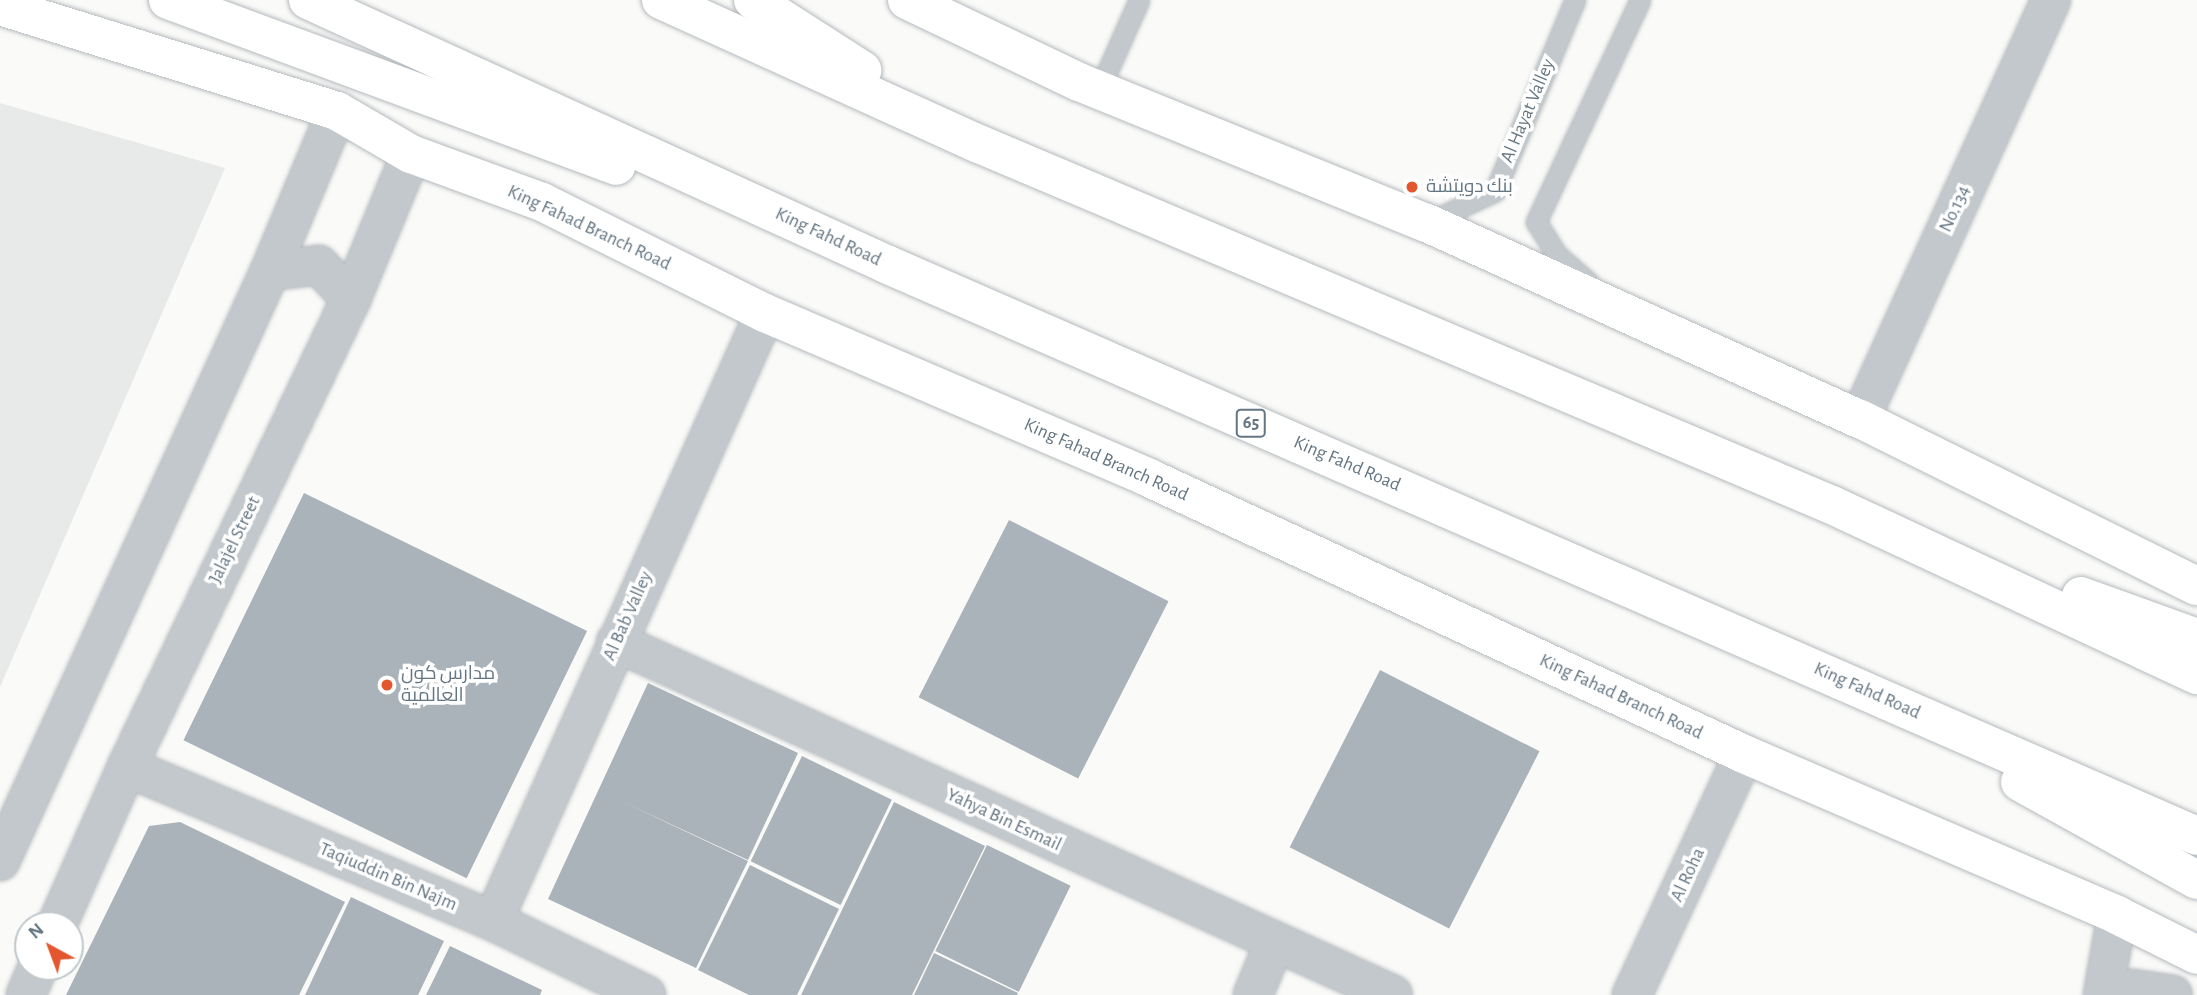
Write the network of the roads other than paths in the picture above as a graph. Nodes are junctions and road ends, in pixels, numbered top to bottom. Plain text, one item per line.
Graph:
1 (168, 0) edge
2 (309, 0) edge
3 (662, 0) edge
4 (753, 0) edge
5 (907, 0) edge
6 (1139, 0) edge
7 (1575, 0) edge
8 (1640, 0) edge
9 (2051, 0) edge
10 (0, 6) edge
11 (1099, 90) junction
12 (337, 111) junction
13 (979, 144) junction
14 (411, 154) junction
15 (1427, 223) junction
16 (886, 264) junction
17 (270, 271) junction
18 (351, 299) junction
19 (1618, 309) junction
20 (765, 313) junction
21 (1860, 419) junction
22 (1832, 506) junction
23 (2197, 586) edge
24 (2197, 638) edge
25 (616, 642) junction
26 (1800, 661) junction
27 (2197, 675) edge
28 (1744, 754) junction
29 (127, 767) junction
30 (2197, 836) edge
31 (0, 861) edge
32 (2197, 880) edge
33 (63, 911) edge
34 (2117, 915) junction
35 (493, 921) junction
36 (1274, 944) junction
37 (2197, 955) edge
38 (646, 995) edge
39 (1253, 995) edge
40 (1393, 995) edge
41 (1632, 995) edge
42 (2103, 995) edge
43 (2111, 995) edge
44 (2173, 995) edge

1 - 16 main road
2 - 16 main road, King Fahd Road / 65
3 - 13 main road
4 - 13 main road
5 - 11 main road
6 - 11 lane
7 - 15 lane, Al Hayat Valley
8 - 19 lane
9 - 21 street, No.134
10 - 12 main road, King Fahad Branch Road
11 - 15 main road
12 - 14 main road, King Fahad Branch Road
12 - 17 street
13 - 22 main road
14 - 18 street, Jalajel Street
14 - 20 main road, King Fahad Branch Road
15 - 19 main road
16 - 26 main road, King Fahd Road / 65
17 - 18 street
17 - 31 street
18 - 29 street, Jalajel Street
19 - 21 main road
20 - 25 street, Al Bab Valley
20 - 28 main road, King Fahad Branch Road
21 - 23 main road
22 - 24 main road
22 - 27 main road
25 - 35 street, Al Bab Valley
25 - 36 street, Yahya Bin Esmail
26 - 30 main road, King Fahd Road / 65
26 - 32 main road
28 - 34 main road, King Fahad Branch Road
28 - 41 street, Al Roha
29 - 33 street, Jalajel Street
29 - 35 street, Taqiuddin Bin Najm
34 - 37 main road, King Fahad Branch Road
34 - 42 street
35 - 38 street, Taqiuddin Bin Najm
36 - 39 street
36 - 40 street, Yahya Bin Esmail
43 - 44 street

